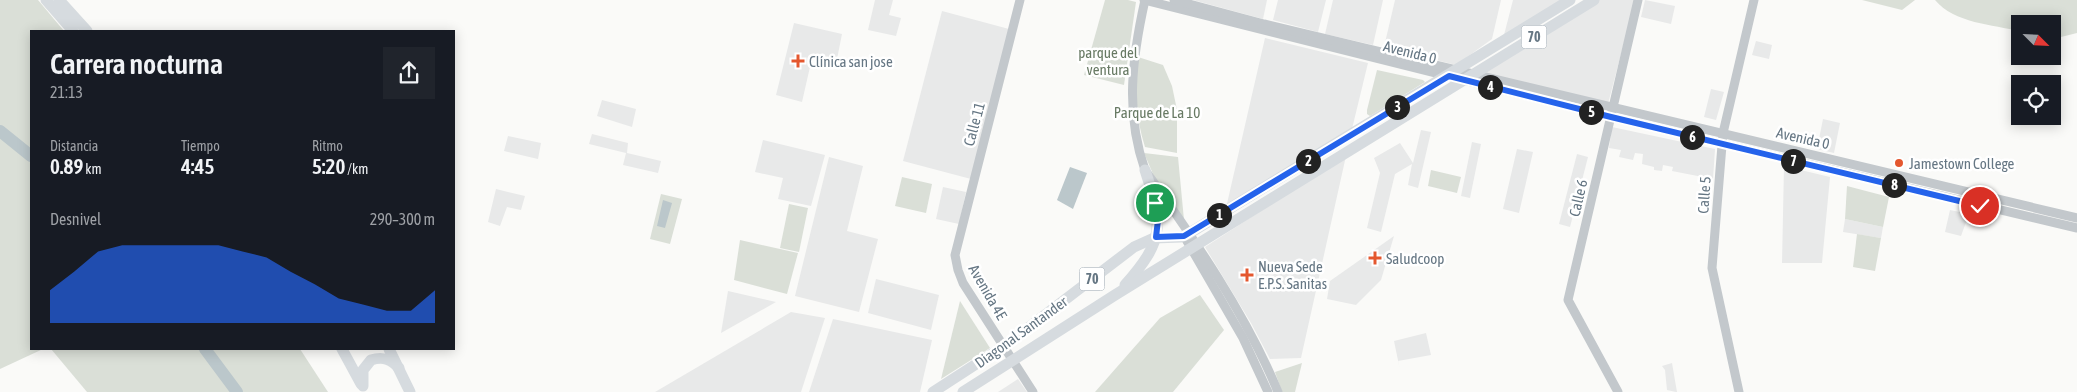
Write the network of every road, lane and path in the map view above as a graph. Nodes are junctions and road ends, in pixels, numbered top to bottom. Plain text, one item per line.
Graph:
1 (46, 0) edge
2 (59, 0) edge
3 (1020, 0) edge
4 (1145, 0) edge
5 (1174, 0) edge
6 (1570, 0) edge
7 (1594, 0) edge
8 (1638, 0) edge
9 (1754, 0) edge
10 (72, 30) edge
11 (86, 30) edge
12 (1453, 73) junction
13 (1469, 77) junction
14 (1613, 108) junction
15 (1611, 117) junction
16 (1722, 133) junction
17 (1722, 144) junction
18 (1145, 170) junction
19 (2077, 218) edge
20 (2077, 228) edge
21 (1187, 234) junction
22 (1156, 237) junction
23 (1194, 246) junction
24 (955, 255) joint
25 (1115, 295) junction
26 (1069, 297) junction
27 (1004, 346) junction
28 (343, 350) edge
29 (390, 350) edge
30 (1015, 363) junction
31 (399, 368) junction
32 (364, 389) edge
33 (410, 392) edge
34 (933, 392) edge
35 (963, 392) edge
36 (976, 392) edge
37 (1033, 392) edge
38 (1268, 392) edge
39 (1278, 392) edge
40 (1618, 392) edge
41 (1739, 392) edge

1 - 10 main road
2 - 11 main road
3 - 24 street, Calle 11
4 - 12 street, Avenida 0
4 - 18 street
5 - 12 street, Avenida 0
6 - 12 main road, Diagonal Santander / 70
7 - 13 main road, Diagonal Santander / 70
8 - 14 street, Calle 6
9 - 16 street, Calle 5
12 - 13 street, Avenida 0
12 - 21 main road, Diagonal Santander / 70
13 - 14 street, Avenida 0
13 - 15 street, Avenida 0
13 - 23 main road, Diagonal Santander / 70
14 - 15 street, Calle 6
14 - 16 street, Avenida 0
15 - 17 street, Avenida 0
15 - 40 street, Calle 6
16 - 17 street, Calle 5
16 - 19 street, Avenida 0
17 - 20 street, Avenida 0
17 - 41 street, Calle 5
18 - 21 street
18 - 22 main road
21 - 22 main road, Diagonal Santander / 70
21 - 23 street
22 - 25 main road
22 - 26 main road, Diagonal Santander / 70
23 - 25 main road, Diagonal Santander / 70
23 - 38 street
23 - 39 street
24 - 27 street, Avenida 4E
25 - 30 main road, Diagonal Santander / 70
26 - 27 main road, Diagonal Santander / 70
26 - 30 main road
27 - 30 street, Avenida 4E
27 - 34 main road, Diagonal Santander / 70
28 - 32 main road
29 - 31 main road
30 - 35 main road, Diagonal Santander / 70
30 - 36 main road
30 - 37 street, Avenida 4E
31 - 32 main road
31 - 33 main road

